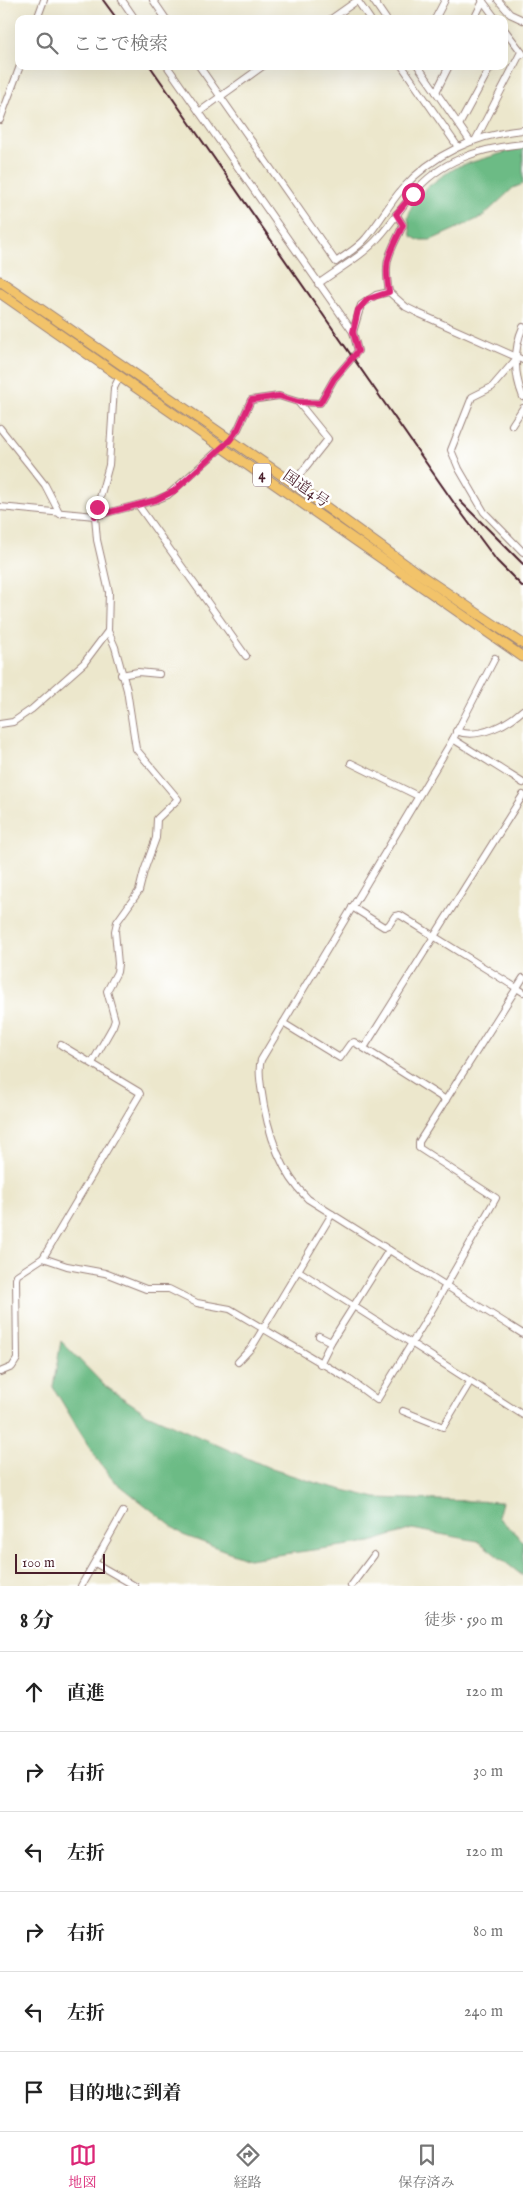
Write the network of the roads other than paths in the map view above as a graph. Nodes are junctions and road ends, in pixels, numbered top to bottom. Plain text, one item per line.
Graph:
1 (44, 0) edge
2 (122, 0) edge
3 (153, 0) edge
4 (357, 0) edge
5 (373, 0) edge
6 (445, 0) edge
7 (498, 0) edge
8 (483, 1) edge
9 (38, 15) edge
10 (132, 15) edge
11 (163, 15) edge
12 (336, 15) edge
13 (367, 15) edge
14 (383, 15) edge
15 (437, 15) edge
16 (476, 15) edge
17 (493, 15) edge
18 (523, 20) edge
19 (508, 34) edge
20 (522, 53) edge
21 (19, 70) edge
22 (171, 70) edge
23 (202, 70) edge
24 (257, 70) edge
25 (405, 70) edge
26 (421, 70) edge
27 (447, 70) edge
28 (489, 70) edge
29 (436, 92) junction
30 (220, 96) junction
31 (199, 112) junction
32 (0, 120) edge
33 (459, 125) junction
34 (523, 130) edge
35 (473, 140) junction
36 (523, 144) edge
37 (458, 147) junction
38 (396, 214) junction
39 (338, 265) junction
40 (0, 280) edge
41 (318, 284) junction
42 (389, 292) junction
43 (0, 293) edge
44 (523, 327) edge
45 (353, 332) junction
46 (520, 359) edge
47 (120, 376) junction
48 (523, 397) edge
49 (298, 402) junction
50 (523, 408) edge
51 (512, 425) dead end
52 (0, 428) edge
53 (230, 440) junction
54 (223, 448) junction
55 (293, 483) junction
56 (138, 504) junction
57 (0, 508) edge
58 (60, 514) junction
59 (95, 516) junction
60 (523, 552) edge
61 (108, 631) junction
62 (523, 644) edge
63 (246, 656) dead end
64 (523, 657) edge
65 (496, 658) dead end
66 (122, 674) junction
67 (159, 674) dead end
68 (523, 710) edge
69 (0, 724) edge
70 (456, 731) junction
71 (453, 738) junction
72 (351, 763) dead end
73 (523, 783) edge
74 (523, 795) edge
75 (418, 796) junction
76 (352, 907) junction
77 (435, 937) junction
78 (523, 978) edge
79 (516, 988) junction
80 (523, 992) edge
81 (283, 1023) junction
82 (60, 1045) dead end
83 (364, 1048) junction
84 (92, 1063) junction
85 (446, 1100) junction
86 (332, 1214) junction
87 (389, 1250) junction
88 (44, 1258) junction
89 (299, 1270) junction
90 (445, 1285) junction
91 (354, 1307) junction
92 (262, 1330) junction
93 (523, 1334) edge
94 (319, 1336) dead end
95 (331, 1342) junction
96 (411, 1344) junction
97 (238, 1362) dead end
98 (320, 1364) junction
99 (0, 1372) edge
100 (470, 1382) junction
101 (403, 1411) dead end
102 (523, 1415) edge
103 (123, 1512) dead end
104 (374, 1555) dead end
105 (95, 1563) junction
106 (81, 1586) edge
107 (134, 1586) edge
108 (351, 1586) edge

1 - 9 street
2 - 10 street
3 - 11 street
4 - 12 street
4 - 13 street
5 - 14 street
6 - 15 street
7 - 18 street
8 - 16 street
8 - 17 street
19 - 20 street
20 - 35 street
21 - 32 street
22 - 31 street
23 - 30 street
24 - 30 street
25 - 37 street
26 - 29 street
27 - 29 street
28 - 33 street
29 - 33 street
30 - 31 street
30 - 39 street
31 - 41 street
33 - 35 street
34 - 35 street
35 - 37 street
36 - 38 street
37 - 39 street
38 - 39 street
38 - 42 street
39 - 41 street
40 - 53 highway, 国道4号 / 4
41 - 45 street
42 - 45 street
42 - 46 street
43 - 47 highway, 国道4号 / 4
44 - 46 street
45 - 49 street
46 - 48 street
46 - 60 street
47 - 54 highway, 国道4号 / 4
47 - 59 street
49 - 53 street
49 - 55 street
50 - 51 street
52 - 58 street
53 - 54 street
53 - 55 highway, 国道4号 / 4
54 - 56 street
54 - 64 highway, 国道4号 / 4
55 - 62 highway, 国道4号 / 4
56 - 59 street
56 - 63 street
57 - 58 street
58 - 59 street
59 - 61 street
61 - 66 street
61 - 69 street
65 - 70 street
66 - 67 street
66 - 84 street
68 - 70 street
70 - 71 street
71 - 73 street
71 - 75 street
72 - 75 street
74 - 77 street
75 - 76 street
76 - 77 street
76 - 81 street
77 - 79 street
77 - 83 street
78 - 79 street
79 - 80 street
79 - 85 street
81 - 83 street
81 - 86 street
82 - 84 street
83 - 85 street
84 - 88 street
85 - 90 street
86 - 87 street
86 - 89 street
87 - 90 street
87 - 91 street
88 - 92 street
88 - 99 street
89 - 91 street
89 - 92 street
90 - 93 street
90 - 96 street
91 - 95 street
91 - 96 street
92 - 97 street
92 - 98 street
94 - 95 street
95 - 98 street
96 - 98 street
96 - 100 street
100 - 101 street
100 - 102 street
103 - 105 street
104 - 108 street
105 - 106 street
105 - 107 street

